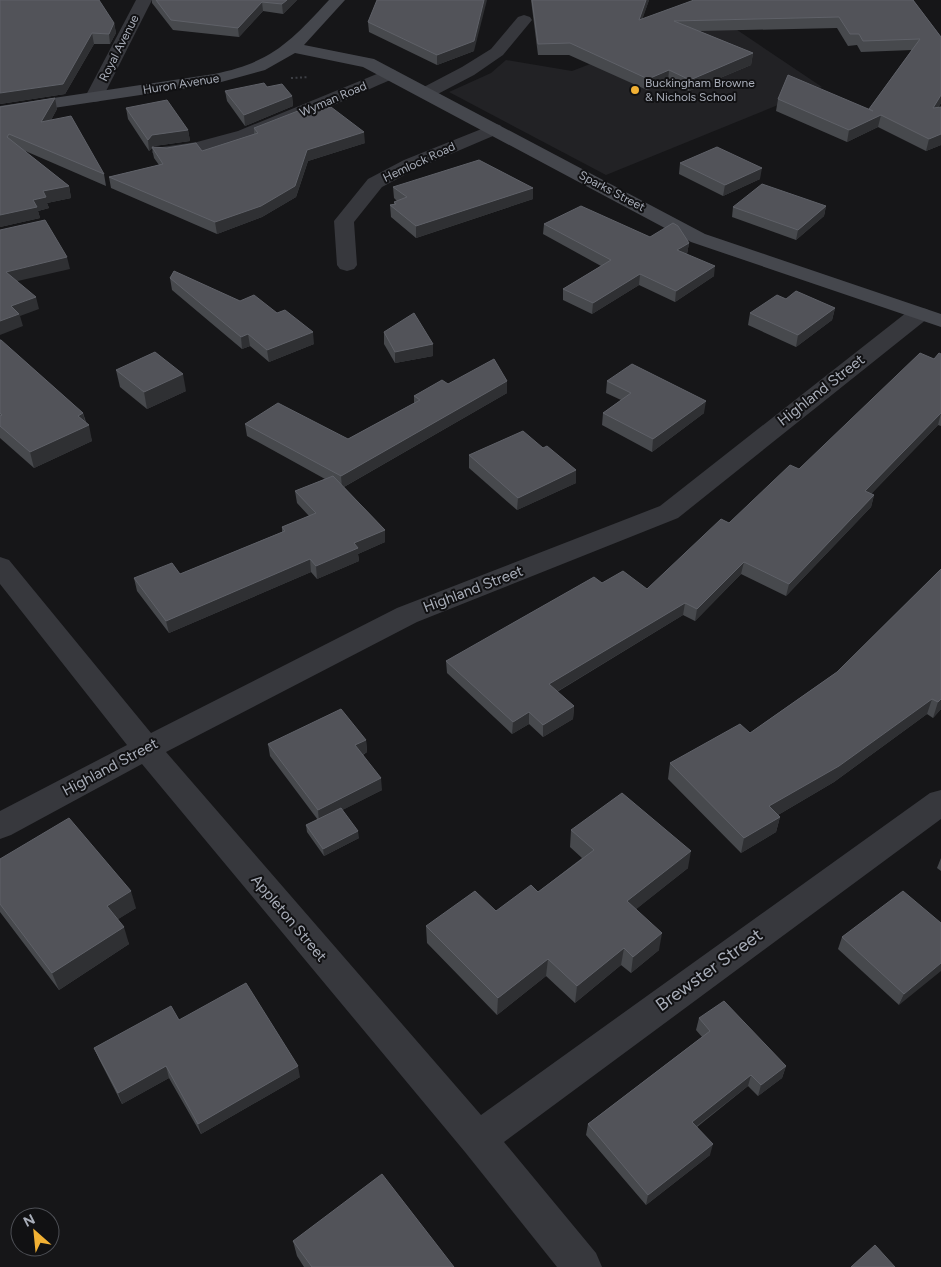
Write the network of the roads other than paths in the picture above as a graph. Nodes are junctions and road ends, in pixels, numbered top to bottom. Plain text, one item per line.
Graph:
1 (144, 0) edge
2 (337, 0) edge
3 (524, 20) dead end
4 (291, 48) junction
5 (389, 74) junction
6 (426, 93) junction
7 (94, 97) junction
8 (0, 111) edge
9 (494, 128) junction
10 (160, 152) edge
11 (347, 265) dead end
12 (930, 317) edge
13 (0, 566) edge
14 (146, 748) junction
15 (941, 802) edge
16 (0, 826) edge
17 (478, 1139) junction
18 (582, 1267) edge

1 - 7 street, Royal Avenue
2 - 4 street, Huron Avenue
3 - 6 street
4 - 5 street, Sparks Street
4 - 7 street, Huron Avenue
5 - 6 street, Sparks Street
5 - 10 street, Wyman Road
6 - 9 street, Sparks Street
7 - 8 street, Huron Avenue
9 - 11 street, Hemlock Road
9 - 12 street, Sparks Street
12 - 14 street, Highland Street
13 - 14 street, Appleton Street
14 - 16 street, Highland Street
14 - 17 street, Appleton Street
15 - 17 street, Brewster Street
17 - 18 street, Appleton Street

